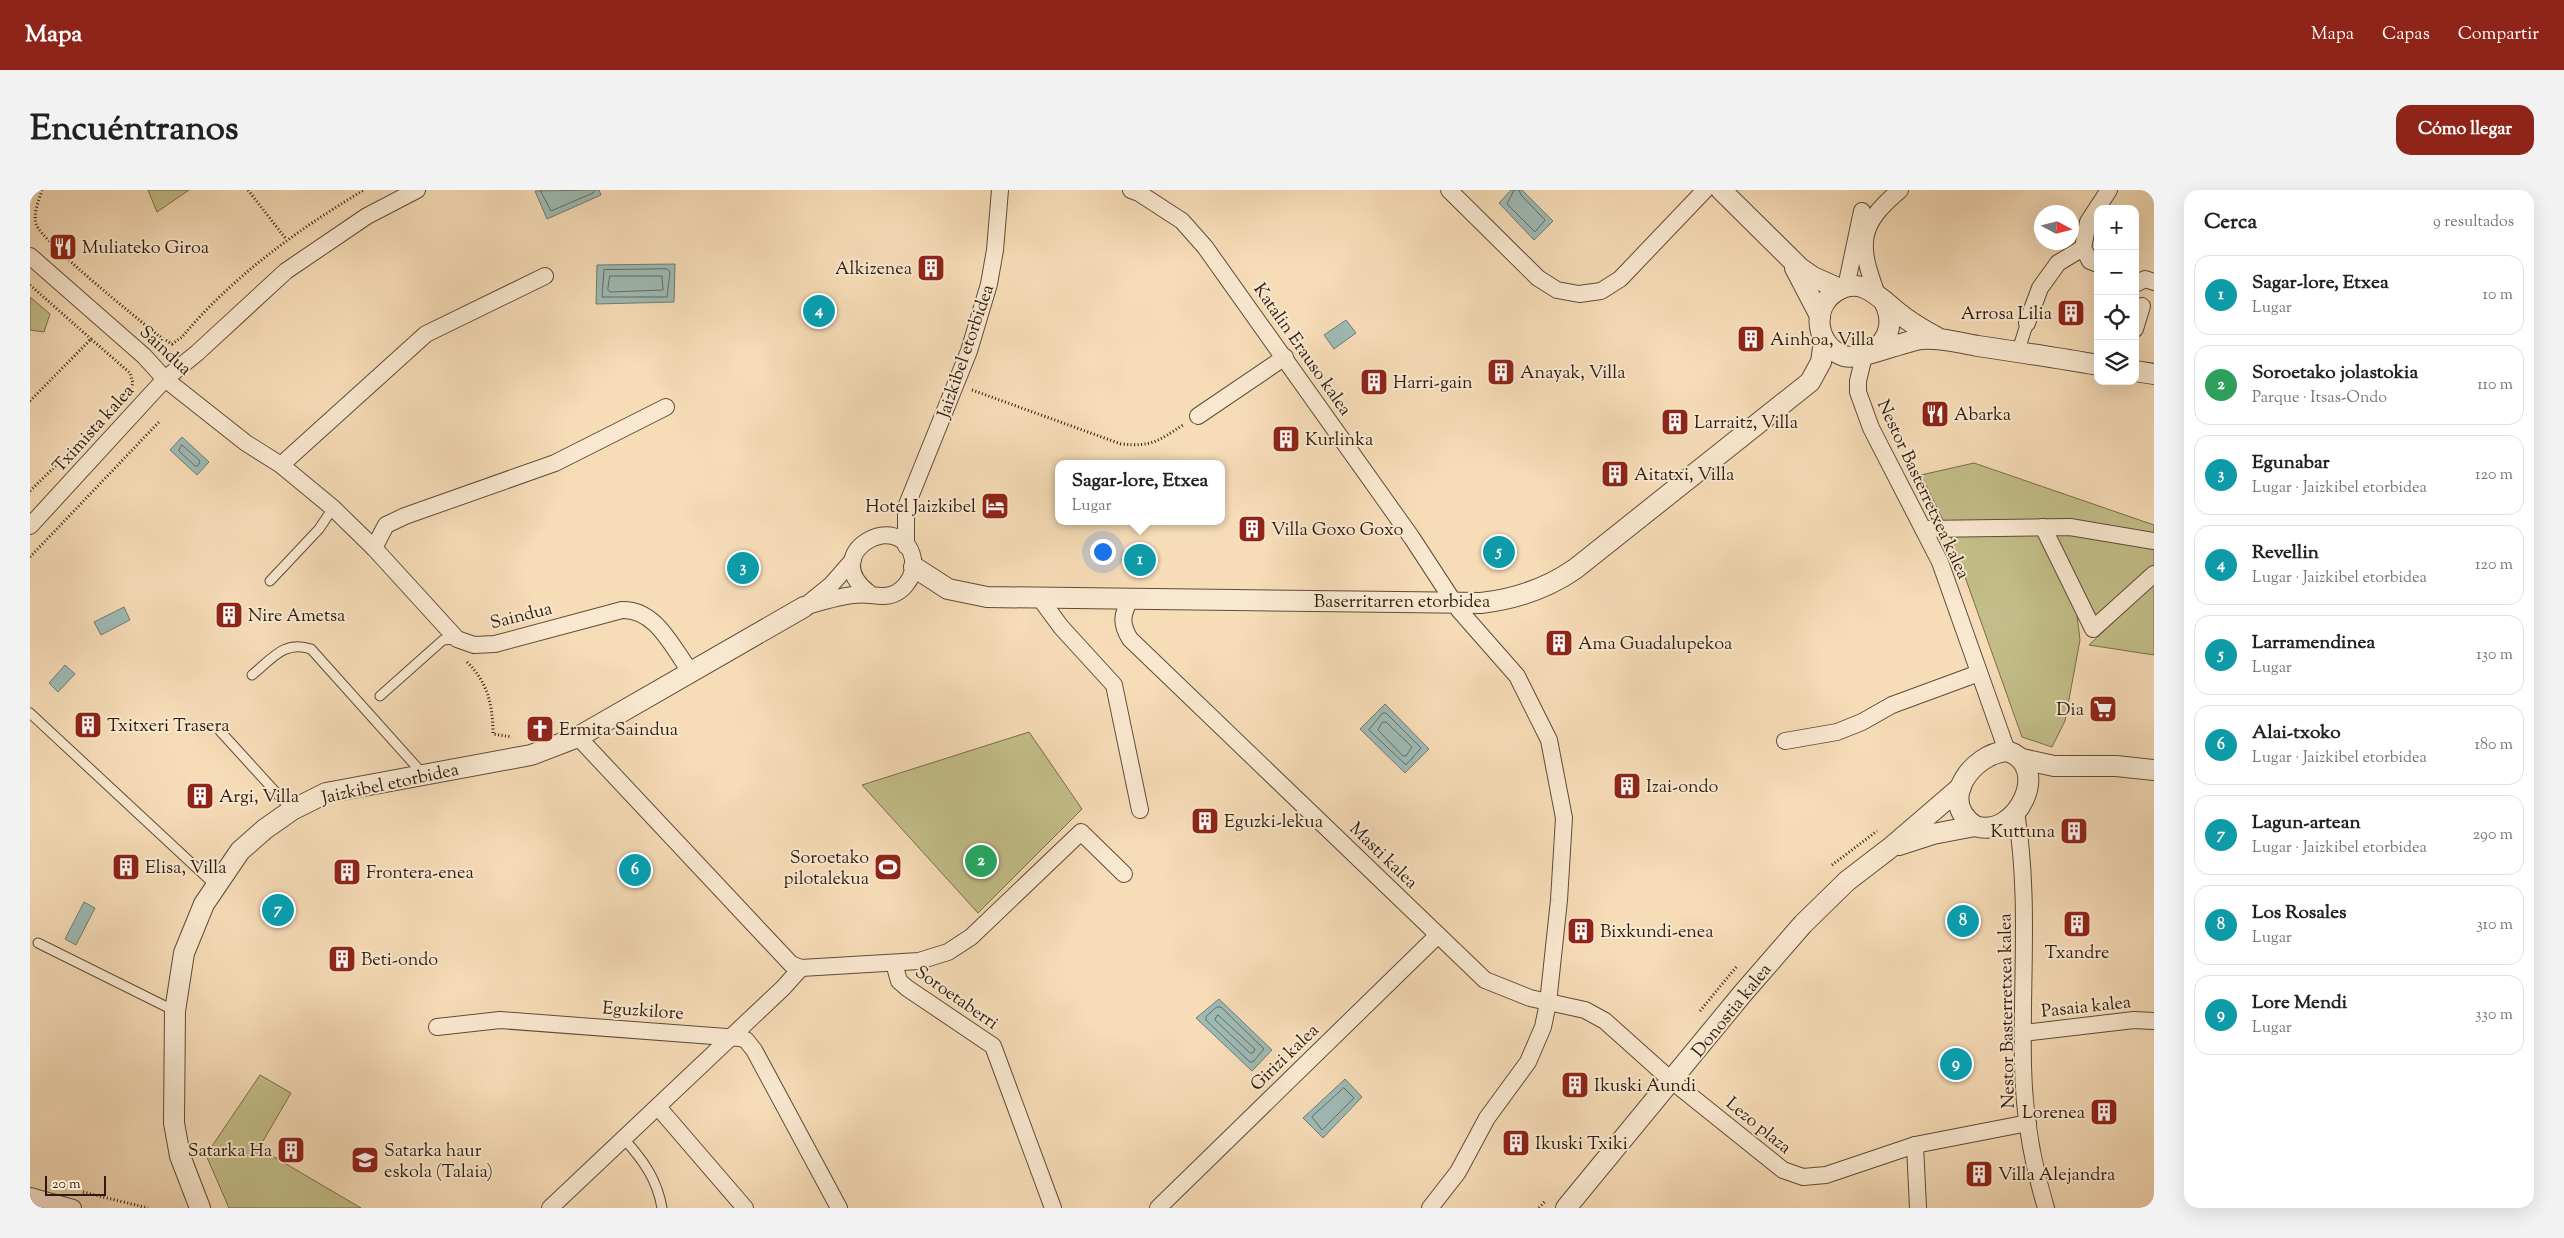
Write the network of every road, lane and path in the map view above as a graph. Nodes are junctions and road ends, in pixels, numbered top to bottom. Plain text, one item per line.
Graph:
1 (42, 190) edge
2 (248, 190) edge
3 (364, 190) edge
4 (417, 190) edge
5 (1000, 190) edge
6 (1131, 190) edge
7 (1448, 190) edge
8 (1705, 190) edge
9 (1721, 190) edge
10 (1900, 190) edge
11 (2109, 190) edge
12 (1866, 215) junction
13 (286, 239) junction
14 (2083, 248) junction
15 (30, 256) edge
16 (1788, 258) junction
17 (2094, 262) edge
18 (545, 276) dead end
19 (30, 285) edge
20 (1843, 288) junction
21 (1880, 298) junction
22 (2144, 304) edge
23 (1820, 316) junction
24 (2139, 318) edge
25 (2027, 323) joint
26 (1938, 338) junction
27 (91, 339) junction
28 (1824, 340) junction
29 (2018, 352) junction
30 (1869, 354) junction
31 (1285, 357) junction
32 (2094, 364) edge
33 (2139, 372) edge
34 (2154, 374) edge
35 (165, 379) junction
36 (955, 384) junction
37 (129, 392) dead end
38 (30, 401) edge
39 (666, 407) dead end
40 (1198, 416) joint
41 (159, 422) dead end
42 (86, 435) dead end
43 (281, 464) junction
44 (30, 491) edge
45 (906, 507) junction
46 (333, 508) junction
47 (30, 526) edge
48 (2043, 527) junction
49 (1924, 529) junction
50 (875, 536) junction
51 (2154, 541) edge
52 (906, 546) junction
53 (374, 548) junction
54 (30, 557) edge
55 (853, 560) junction
56 (914, 568) junction
57 (2154, 574) edge
58 (270, 581) dead end
59 (869, 593) junction
60 (1039, 597) junction
61 (1131, 598) junction
62 (1454, 602) junction
63 (804, 606) junction
64 (450, 640) junction
65 (690, 671) junction
66 (1979, 673) junction
67 (252, 675) dead end
68 (380, 696) dead end
69 (30, 713) edge
70 (220, 731) dead end
71 (578, 737) junction
72 (518, 738) dead end
73 (1785, 741) dead end
74 (2015, 755) junction
75 (2066, 766) junction
76 (2154, 770) edge
77 (424, 774) junction
78 (1961, 787) junction
79 (2027, 790) junction
80 (292, 810) junction
81 (1140, 810) dead end
82 (2016, 812) junction
83 (1975, 826) junction
84 (1890, 848) junction
85 (1124, 874) dead end
86 (216, 886) junction
87 (1438, 935) junction
88 (38, 942) dead end
89 (894, 963) junction
90 (801, 968) junction
91 (1548, 1003) junction
92 (175, 1011) junction
93 (2154, 1021) edge
94 (437, 1027) dead end
95 (2023, 1033) junction
96 (733, 1036) junction
97 (1672, 1081) junction
98 (654, 1110) junction
99 (2028, 1123) junction
100 (624, 1139) junction
101 (1914, 1145) junction
102 (74, 1189) dead end
103 (30, 1196) edge
104 (1919, 1203) edge
105 (65, 1207) edge
106 (148, 1208) edge
107 (200, 1208) edge
108 (550, 1208) edge
109 (662, 1208) edge
110 (745, 1208) edge
111 (839, 1208) edge
112 (1053, 1208) edge
113 (1158, 1208) edge
114 (1430, 1208) edge
115 (1566, 1208) edge
116 (2046, 1208) edge

1 - 13 path
2 - 13 path
3 - 13 path
4 - 35 street
5 - 36 street, Jaizkibel etorbidea
6 - 31 street, Katalin Erauso kalea
7 - 8 street
9 - 16 street
10 - 12 street
11 - 14 street
12 - 20 street
12 - 21 street
14 - 17 street
14 - 25 street
15 - 35 street, Saindua
16 - 20 street
16 - 23 street, Baserritarren etorbidea
18 - 43 street
19 - 27 path
20 - 21 street
20 - 23 street
21 - 26 street
21 - 30 street
22 - 24 street
23 - 28 street, Baserritarren etorbidea
25 - 29 street
26 - 29 street
26 - 30 street
27 - 37 path
27 - 38 path
28 - 30 street
28 - 62 street, Baserritarren etorbidea
29 - 32 street
30 - 49 street, Nestor Basterretxea kalea
31 - 40 street
31 - 62 street, Katalin Erauso kalea
33 - 34 street
35 - 43 street, Saindua
35 - 47 street, Tximista kalea
36 - 40 path
36 - 45 street, Jaizkibel etorbidea
39 - 53 street
41 - 54 path
42 - 44 path
43 - 46 street, Saindua
45 - 50 street, Jaizkibel etorbidea
45 - 52 street, Jaizkibel etorbidea
46 - 53 street, Saindua
46 - 58 lane
48 - 49 street
48 - 51 street
48 - 57 street
49 - 66 street, Nestor Basterretxea kalea
50 - 52 street
50 - 55 street, Jaizkibel etorbidea
52 - 56 street, Jaizkibel etorbidea
53 - 64 street, Saindua
55 - 59 street
55 - 63 street, Jaizkibel etorbidea
56 - 59 street, Jaizkibel etorbidea
56 - 60 street, Baserritarren etorbidea
59 - 63 street, Jaizkibel etorbidea
60 - 61 street, Baserritarren etorbidea
60 - 81 street
61 - 62 street, Baserritarren etorbidea
61 - 87 street, Masti kalea
62 - 91 street, Katalin Erauso kalea
63 - 65 street, Jaizkibel etorbidea
64 - 65 street, Saindua
64 - 68 lane
64 - 72 path
65 - 71 street, Jaizkibel etorbidea
66 - 73 street
66 - 74 street, Nestor Basterretxea kalea
67 - 77 lane
69 - 86 lane
70 - 80 lane
71 - 77 street, Jaizkibel etorbidea
71 - 90 street
74 - 75 street, Donostia kalea
74 - 78 street, Donostia kalea
74 - 79 street
75 - 76 street, Donostia kalea
75 - 79 street, Donostia kalea
77 - 80 street, Jaizkibel etorbidea
78 - 83 street
78 - 84 street, Donostia kalea
79 - 82 street, Donostia kalea
80 - 86 street, Jaizkibel etorbidea
82 - 83 street, Donostia kalea
82 - 95 street, Nestor Basterretxea kalea
83 - 84 street, Donostia kalea
84 - 97 street, Donostia kalea
85 - 89 street
86 - 92 street, Jaizkibel etorbidea
87 - 91 street, Masti kalea
87 - 113 street, Girizi kalea
88 - 92 lane
89 - 90 street, Soroetaberri
89 - 112 street, Soroetaberri
90 - 96 street
91 - 97 street, Masti kalea
91 - 114 street, Katalin Erauso kalea
92 - 107 street, Jaizkibel etorbidea
93 - 95 street, Pasaia kalea
94 - 96 street, Eguzkilore
95 - 99 street, Nestor Basterretxea kalea
96 - 98 street
96 - 111 street
97 - 101 street, Lezo plaza
97 - 115 street, Donostia kalea
98 - 100 street
98 - 110 street
99 - 101 street, Lezo plaza
99 - 116 street, Nestor Basterretxea kalea
100 - 108 street
100 - 109 lane
101 - 104 street
102 - 106 path
103 - 105 street

